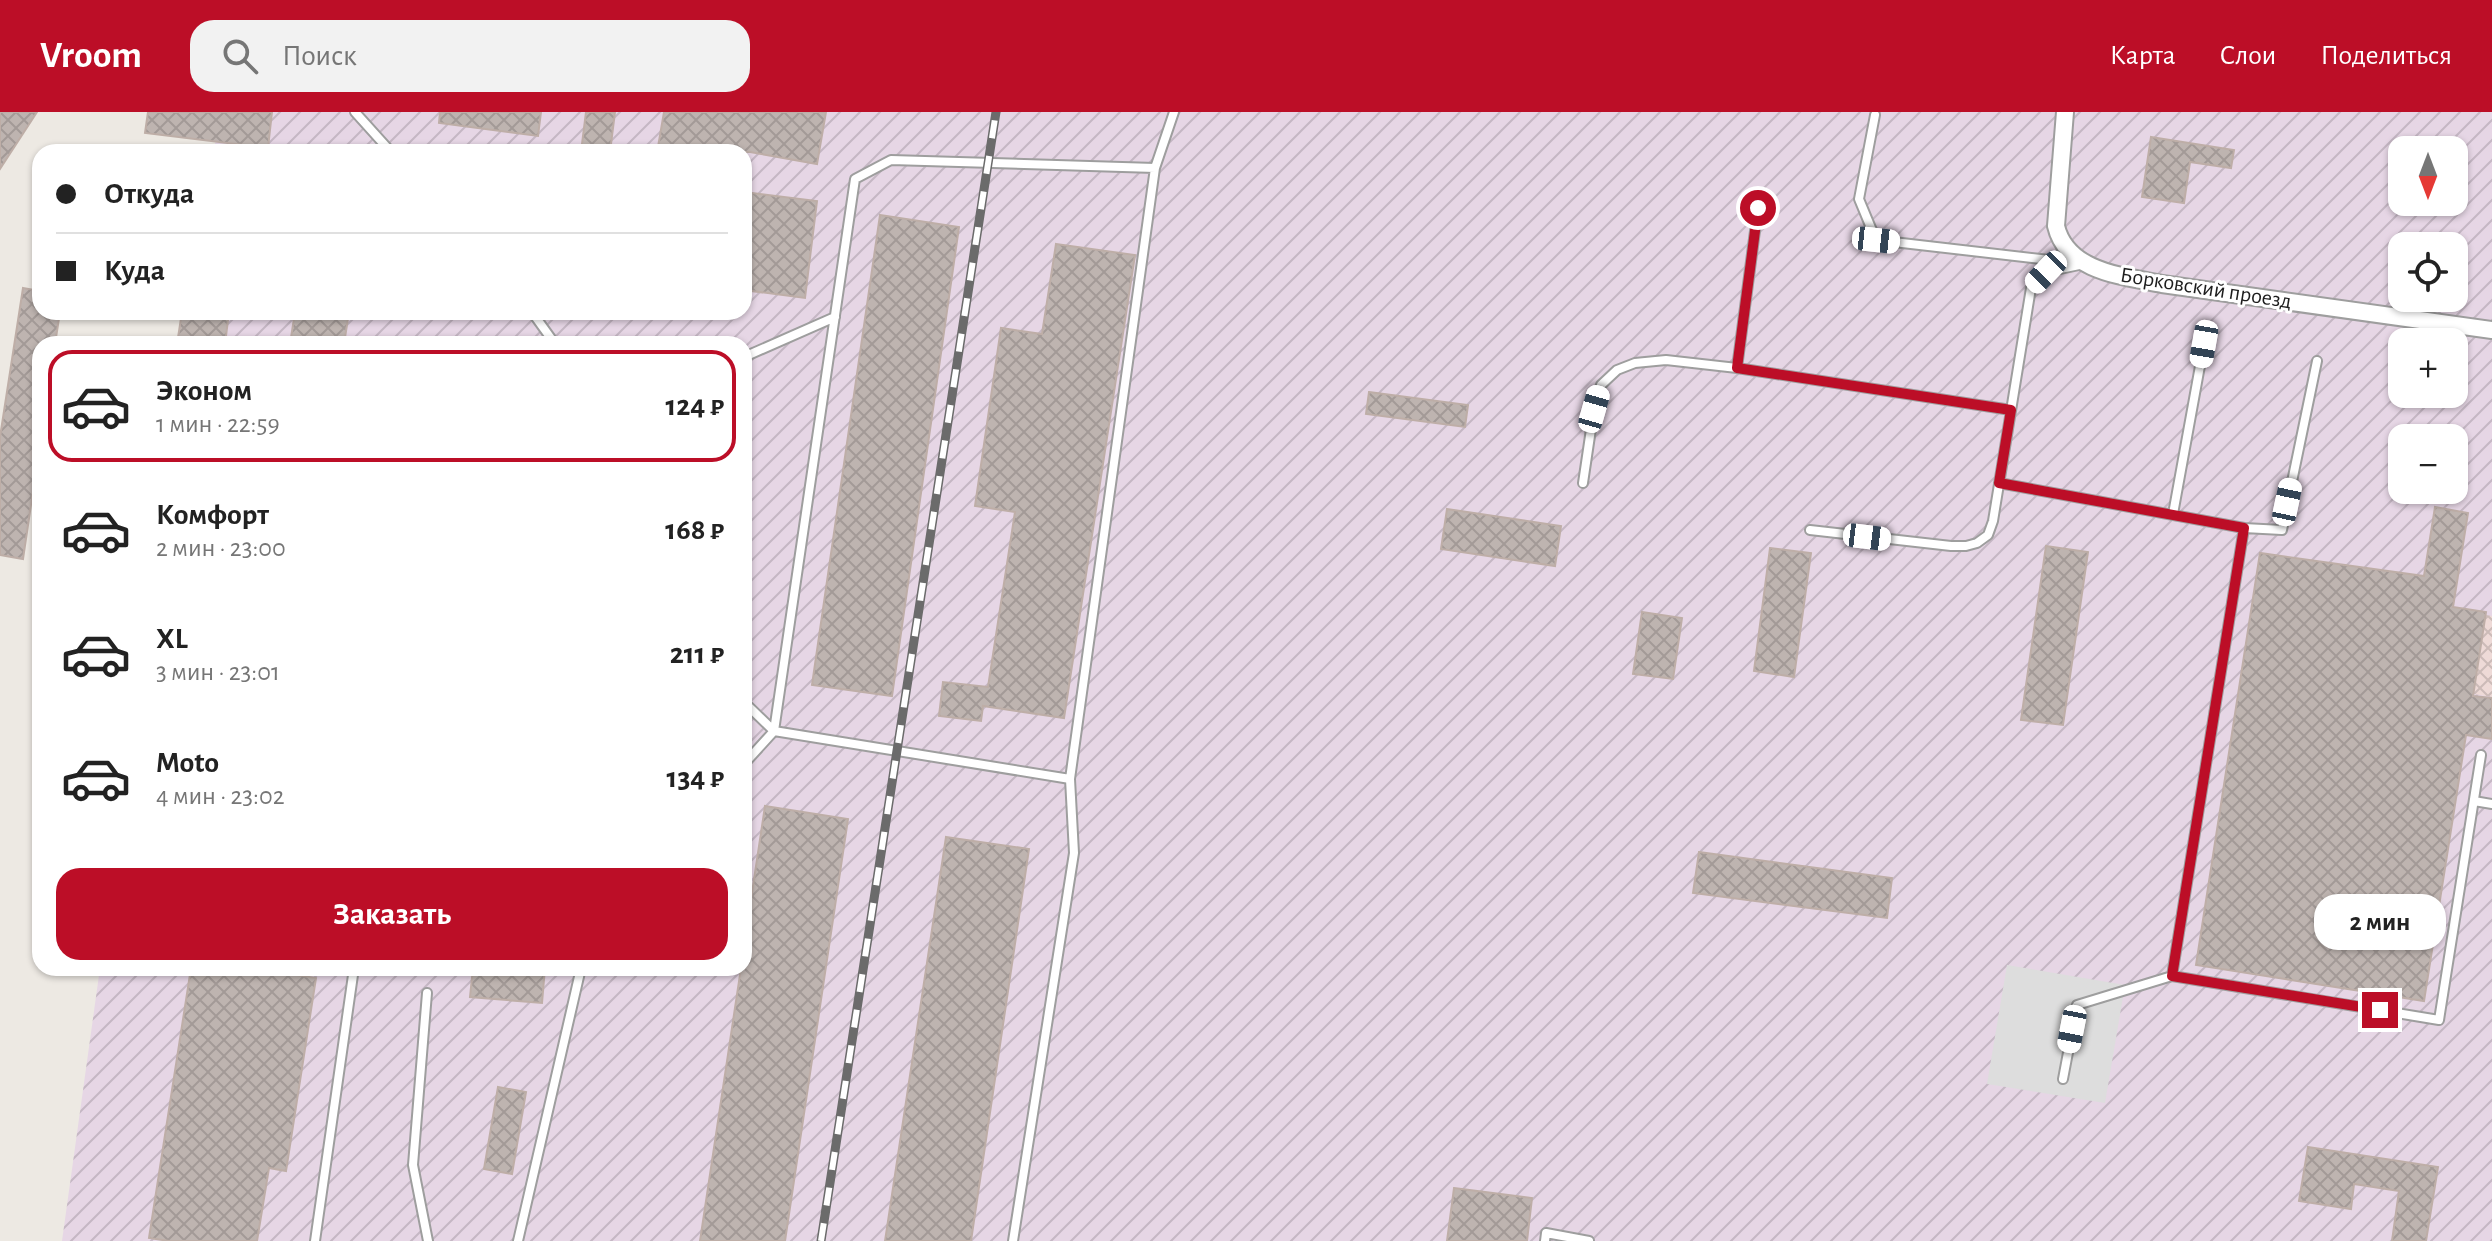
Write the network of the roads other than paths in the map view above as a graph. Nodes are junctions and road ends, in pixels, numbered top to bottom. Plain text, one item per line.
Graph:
1 (355, 112) edge
2 (1174, 112) edge
3 (2065, 112) edge
4 (1875, 115) dead end
5 (384, 144) edge
6 (1155, 168) junction
7 (1758, 208) dead end
8 (2085, 264) junction
9 (835, 317) junction
10 (2492, 330) edge
11 (2204, 344) dead end
12 (752, 353) edge
13 (2317, 361) dead end
14 (1737, 368) junction
15 (2011, 410) junction
16 (1583, 483) dead end
17 (1999, 483) junction
18 (2173, 514) junction
19 (2244, 528) junction
20 (1810, 530) dead end
21 (752, 710) edge
22 (774, 731) junction
23 (752, 755) edge
24 (2481, 755) dead end
25 (1070, 779) junction
26 (2474, 801) junction
27 (2492, 804) edge
28 (353, 976) edge
29 (579, 976) edge
30 (2172, 976) junction
31 (427, 993) dead end
32 (2063, 1079) dead end
33 (315, 1241) edge
34 (428, 1241) edge
35 (518, 1241) edge
36 (1013, 1241) edge
37 (1545, 1241) edge
38 (1589, 1241) edge

1 - 5 lane
2 - 6 lane
3 - 8 street, Борковский проезд
4 - 8 lane
6 - 9 lane
6 - 25 lane
7 - 14 lane
8 - 10 street, Борковский проезд
8 - 15 lane
9 - 12 lane
9 - 22 lane
11 - 18 lane
13 - 19 lane
14 - 15 lane
14 - 16 lane
15 - 17 lane
17 - 18 lane
17 - 20 lane
18 - 19 lane
19 - 30 lane
21 - 22 lane
22 - 23 lane
22 - 25 lane
24 - 26 lane
25 - 36 lane
26 - 27 lane
26 - 30 lane
28 - 33 lane
29 - 35 lane
30 - 32 lane
31 - 34 lane
37 - 38 lane

